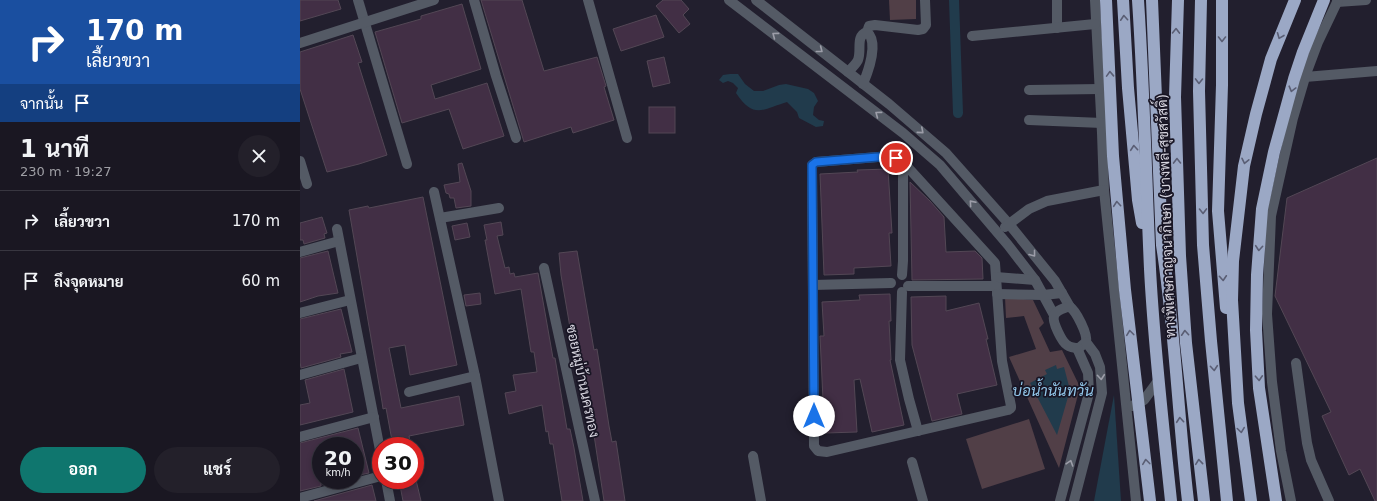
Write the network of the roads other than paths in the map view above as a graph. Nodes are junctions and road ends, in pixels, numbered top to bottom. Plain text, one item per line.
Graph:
1 (358, 0) edge
2 (434, 0) edge
3 (474, 0) edge
4 (588, 0) edge
5 (729, 0) edge
6 (756, 0) edge
7 (925, 0) edge
8 (1057, 0) edge
9 (1095, 0) edge
10 (1106, 0) edge
11 (1123, 0) edge
12 (1138, 0) edge
13 (1152, 0) edge
14 (1178, 0) edge
15 (1201, 0) edge
16 (1222, 0) edge
17 (1295, 0) edge
18 (1324, 0) edge
19 (1366, 0) edge
20 (1338, 1) edge
21 (365, 22) junction
22 (1096, 24) junction
23 (1057, 28) junction
24 (867, 32) junction
25 (972, 36) dead end
26 (300, 42) edge
27 (1377, 70) edge
28 (848, 72) junction
29 (1305, 77) junction
30 (863, 84) junction
31 (1100, 89) junction
32 (1030, 90) dead end
33 (1029, 120) dead end
34 (1102, 123) junction
35 (516, 138) dead end
36 (627, 138) dead end
37 (300, 161) edge
38 (903, 162) junction
39 (407, 164) dead end
40 (307, 184) dead end
41 (1104, 190) junction
42 (434, 192) dead end
43 (499, 208) dead end
44 (440, 218) junction
45 (1009, 224) junction
46 (337, 229) dead end
47 (998, 232) junction
48 (339, 241) junction
49 (300, 252) edge
50 (544, 268) dead end
51 (1150, 269) junction
52 (902, 275) junction
53 (1035, 280) junction
54 (891, 283) junction
55 (813, 284) junction
56 (996, 286) junction
57 (905, 289) junction
58 (1062, 293) junction
59 (1043, 294) junction
60 (350, 300) junction
61 (1070, 307) junction
62 (300, 313) edge
63 (1054, 315) junction
64 (1086, 342) junction
65 (1077, 348) junction
66 (362, 358) junction
67 (1296, 363) dead end
68 (300, 375) edge
69 (475, 376) junction
70 (1158, 381) junction
71 (409, 392) dead end
72 (1238, 402) junction
73 (1127, 409) junction
74 (374, 417) junction
75 (918, 431) junction
76 (300, 437) edge
77 (378, 437) edge
78 (753, 456) dead end
79 (912, 462) dead end
80 (372, 478) edge
81 (388, 489) edge
82 (300, 498) edge
83 (390, 501) edge
84 (499, 501) edge
85 (595, 501) edge
86 (761, 501) edge
87 (923, 501) edge
88 (1060, 501) edge
89 (1074, 501) edge
90 (1136, 501) edge
91 (1150, 501) edge
92 (1171, 501) edge
93 (1188, 501) edge
94 (1204, 501) edge
95 (1227, 501) edge
96 (1251, 501) edge
97 (1276, 501) edge
98 (1291, 501) edge
99 (1329, 501) edge

1 - 21 street
2 - 21 street
3 - 35 street
4 - 36 street
47 -> 5 street
6 -> 28 street
7 - 24 street
8 - 23 street
9 - 22 street
91 -> 10 highway, bridge
51 -> 11 highway
12 - 51 highway
93 -> 13 highway
94 -> 14 highway, ทางพิเศษกาญจนาภิเษก (บางพลี-สุขสวัสดิ์)
15 -> 95 highway
16 -> 72 highway
17 -> 72 highway
18 -> 97 highway
19 - 20 street
20 - 29 street
21 - 26 street
21 - 39 street
22 - 23 street
22 - 31 street
23 - 25 street
24 - 28 street
24 - 30 street
27 - 29 street
28 - 30 street
29 - 98 street
30 -> 45 street
31 - 32 street
31 - 34 street
33 - 34 street
34 - 41 street
37 - 40 street
38 - 52 street
38 - 55 street
38 - 56 street
41 - 45 street
41 - 73 street
42 - 44 street
43 - 44 street
44 - 69 street
45 - 47 street
45 -> 58 street
46 - 48 street
47 - 53 street
48 - 49 street
48 - 60 street
50 - 85 street, ซอยหมู่บ้านนครทอง
51 - 70 highway
52 - 54 street
52 - 57 street
53 - 56 street
53 - 59 street
54 - 55 street
54 - 57 street
55 - 75 street
56 - 57 street
56 - 59 street
56 - 75 street
57 - 75 street
58 - 59 street
58 - 61 street
59 - 63 street
60 - 62 street
60 - 66 street
61 - 63 street
61 - 64 street
63 - 65 street
64 - 65 street
64 -> 89 street
88 -> 65 street
66 - 68 street
66 - 74 street
67 - 99 street
69 - 71 street
69 - 84 street
70 - 73 street
70 - 92 highway
72 -> 96 highway
73 - 90 street
74 - 76 street
74 - 77 street
78 - 86 street
79 - 87 street
80 - 82 street
81 - 83 street

